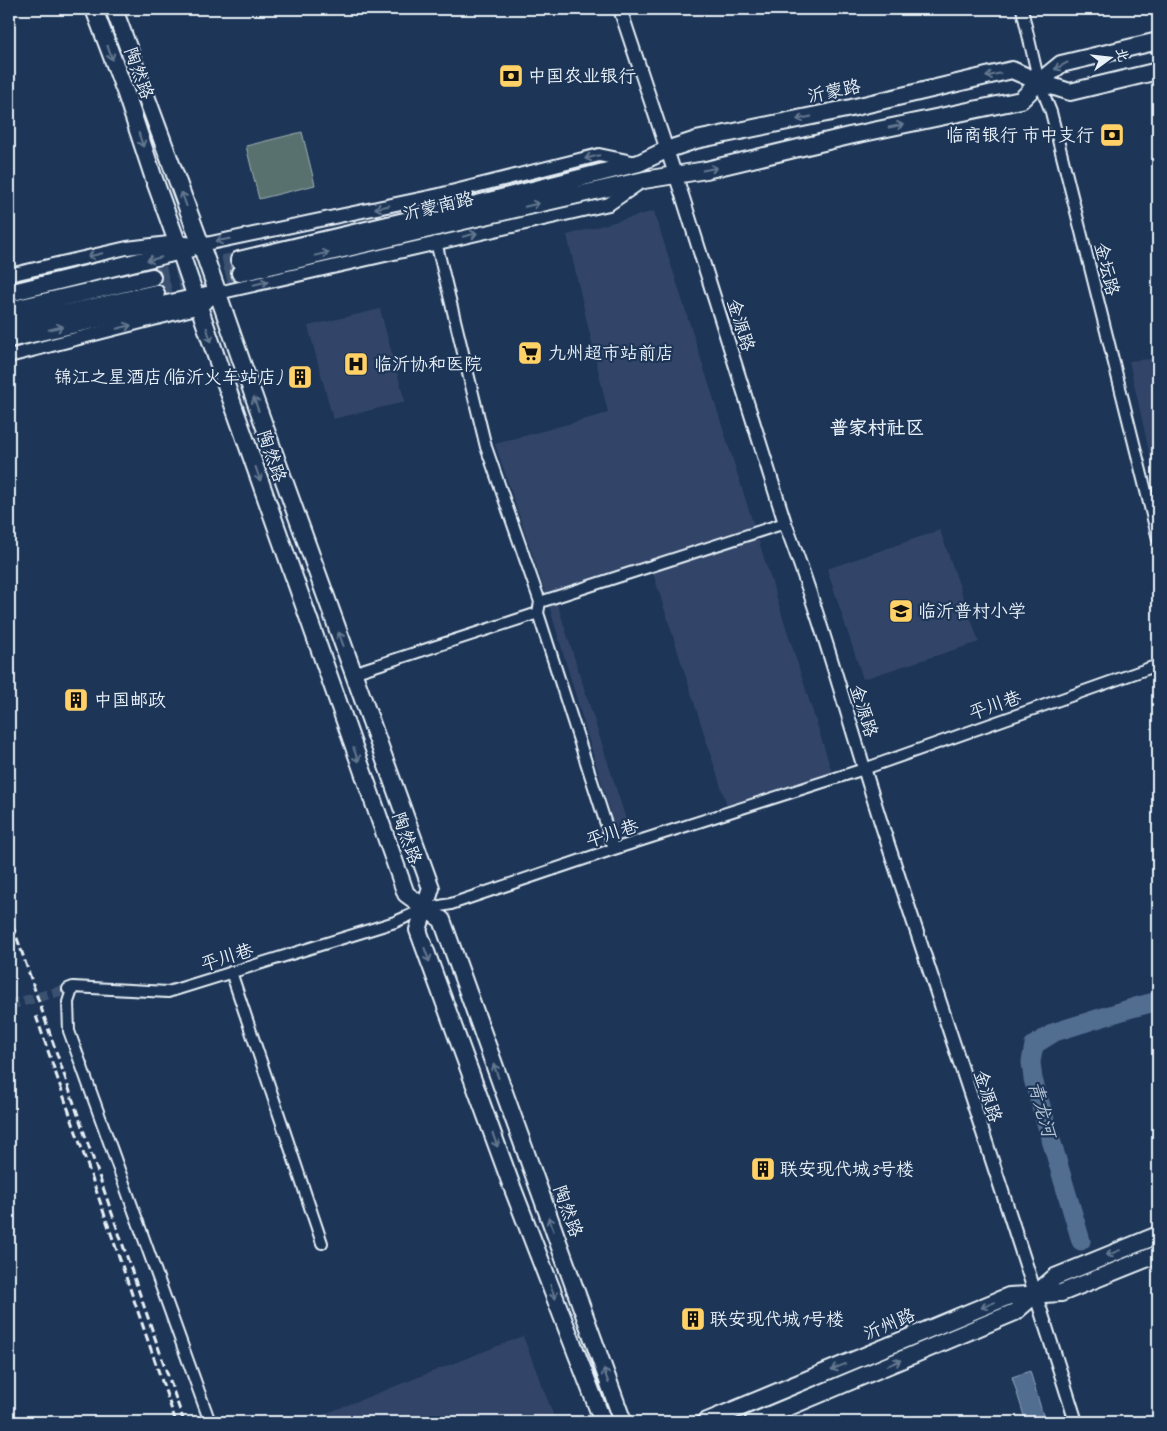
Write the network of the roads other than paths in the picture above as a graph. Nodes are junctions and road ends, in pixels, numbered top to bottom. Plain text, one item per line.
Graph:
1 (94, 9) edge
2 (114, 9) edge
3 (620, 9) edge
4 (1022, 9) edge
5 (1158, 41) edge
6 (1158, 71) edge
7 (1038, 82) junction
8 (666, 150) junction
9 (639, 163) junction
10 (675, 174) junction
11 (644, 180) junction
12 (436, 242) junction
13 (201, 245) junction
14 (179, 247) junction
15 (9, 275) edge
16 (9, 293) edge
17 (218, 293) junction
18 (198, 302) junction
19 (9, 310) edge
20 (9, 326) edge
21 (9, 339) edge
22 (9, 356) edge
23 (785, 523) junction
24 (1158, 539) edge
25 (540, 602) junction
26 (538, 613) junction
27 (1158, 665) edge
28 (353, 673) junction
29 (864, 769) junction
30 (614, 849) junction
31 (424, 909) junction
32 (231, 972) junction
33 (1158, 1235) edge
34 (322, 1243) dead end
35 (1158, 1254) edge
36 (1035, 1294) junction
37 (210, 1422) edge
38 (603, 1422) edge
39 (623, 1422) edge
40 (705, 1422) edge
41 (753, 1422) edge
42 (1076, 1422) edge

1 -> 14 main road, 陶然路
13 -> 2 main road, 陶然路
3 - 8 street, 金源路
4 - 7 street, 金坛路
5 -> 7 main road
6 - 7 main road, 沂蒙路
7 -> 8 main road, 沂蒙路
10 -> 7 main road
7 - 24 street, 金坛路
8 - 9 main road, 沂蒙路
8 - 10 street, 金源路
9 -> 11 main road, 沂蒙南路
9 -> 13 street
10 - 11 main road
10 - 23 street, 金源路
12 -> 11 street
17 -> 12 street
12 - 25 street
13 - 14 main road
13 - 17 main road, 陶然路
14 -> 15 street
14 -> 16 main road
14 - 18 main road, 陶然路
17 - 18 main road
28 -> 17 main road, 陶然路
21 -> 18 main road
22 -> 18 street
18 -> 31 main road, 陶然路
19 - 20 main road
23 - 25 street
23 - 29 street, 金源路
25 - 26 street
26 - 28 street
26 - 30 street
27 - 29 street, 平川巷
28 - 31 main road, 陶然路
29 - 30 street, 平川巷
29 - 36 street, 金源路
30 - 31 street, 平川巷
31 - 32 street, 平川巷
31 -> 38 main road, 陶然路
39 -> 31 main road, 陶然路
32 - 34 street
32 - 37 street, 平川巷
33 -> 36 main road
35 - 36 main road, 沂州路
36 -> 40 main road, 沂州路
41 -> 36 main road
36 - 42 street, 金源路

